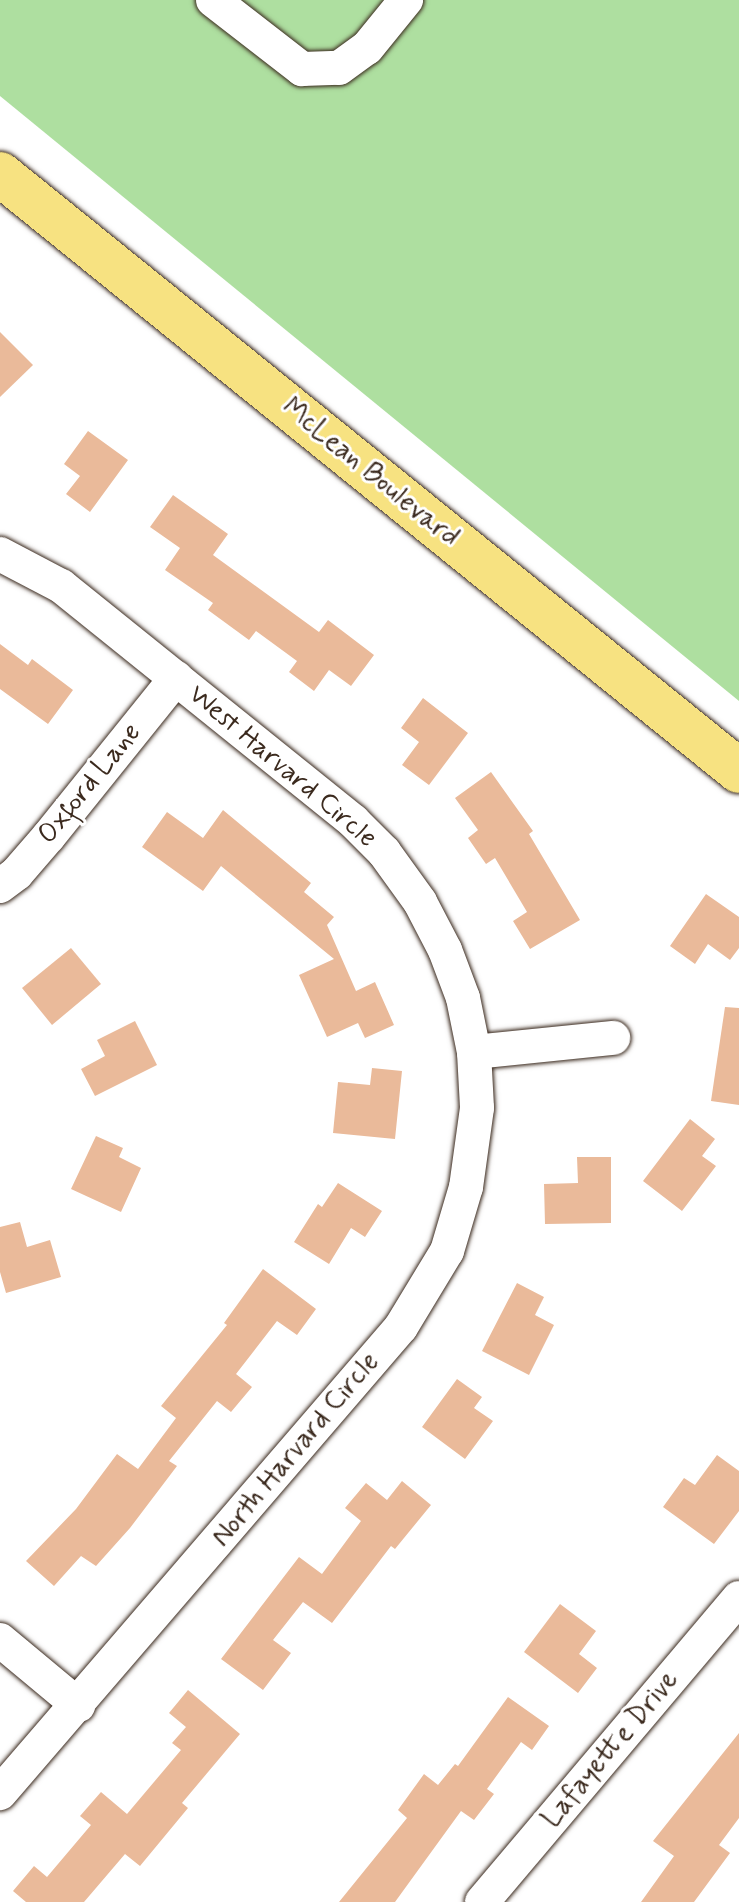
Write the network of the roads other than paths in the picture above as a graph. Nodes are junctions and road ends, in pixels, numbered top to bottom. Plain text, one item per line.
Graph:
1 (213, 0) edge
2 (406, 0) edge
3 (0, 174) edge
4 (0, 554) edge
5 (176, 678) junction
6 (739, 771) edge
7 (0, 886) edge
8 (613, 1038) dead end
9 (474, 1052) junction
10 (739, 1598) edge
11 (0, 1640) edge
12 (78, 1705) junction
13 (0, 1793) edge
14 (482, 1902) edge

1 - 2 street
3 - 6 main road, McLean Boulevard
4 - 5 street, West Harvard Circle
5 - 7 street, Oxford Lane
5 - 9 street, West Harvard Circle
8 - 9 street
9 - 12 street, North Harvard Circle
10 - 14 street, Lafayette Drive
11 - 12 street
12 - 13 street, North Harvard Circle

